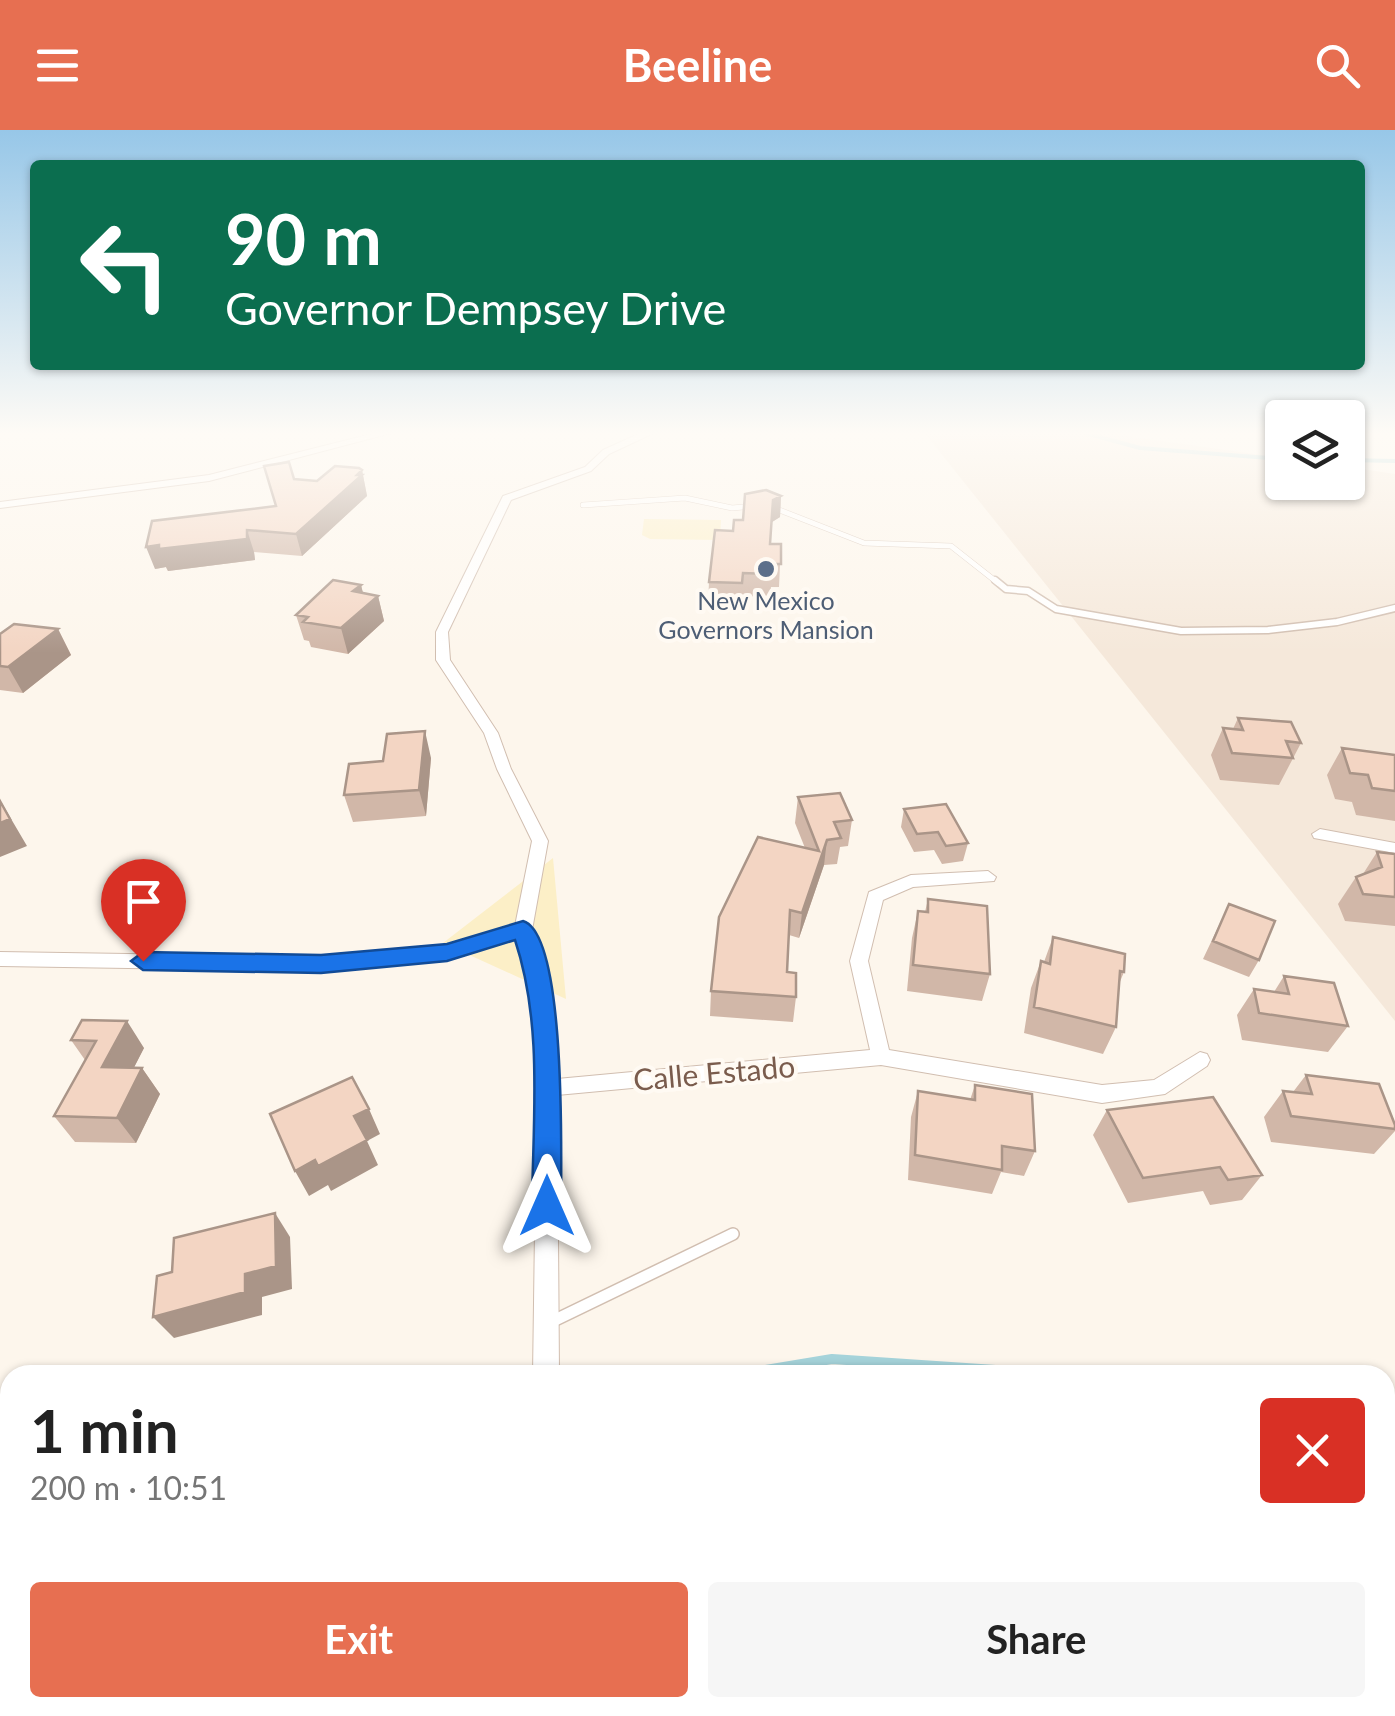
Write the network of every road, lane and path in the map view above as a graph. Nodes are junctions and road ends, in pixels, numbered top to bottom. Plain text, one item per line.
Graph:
1 (504, 505) edge
2 (718, 505) edge
3 (766, 505) edge
4 (766, 505) edge
5 (1395, 608) edge
6 (1320, 834) dead end
7 (1395, 848) edge
8 (988, 877) dead end
9 (523, 930) junction
10 (0, 959) edge
11 (881, 1057) junction
12 (1200, 1060) dead end
13 (547, 1088) junction
14 (733, 1234) dead end
15 (546, 1324) junction
16 (546, 1365) edge

1 - 9 street
2 - 3 lane
4 - 5 lane
6 - 7 street
8 - 11 street
9 - 10 street
9 - 13 street
11 - 12 street, Calle Estado
11 - 13 street, Calle Estado
13 - 15 street
14 - 15 lane
15 - 16 street

